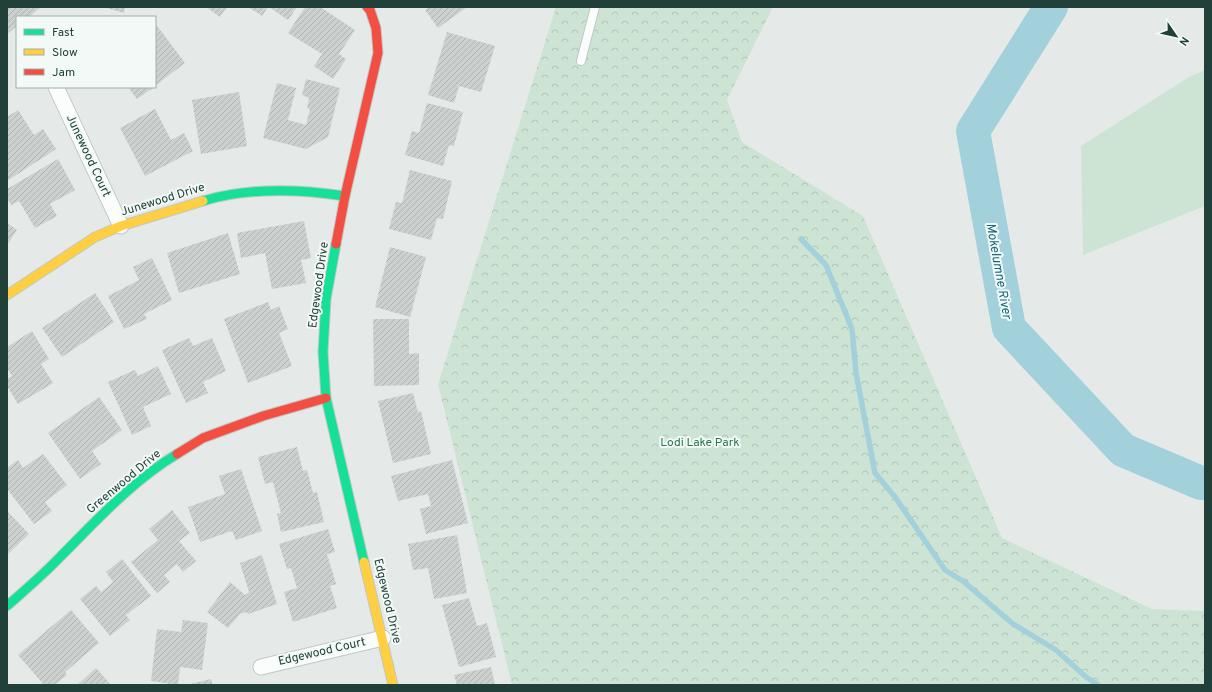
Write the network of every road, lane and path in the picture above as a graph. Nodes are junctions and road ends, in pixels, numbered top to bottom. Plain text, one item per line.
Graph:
1 (367, 7) edge
2 (595, 7) edge
3 (581, 61) dead end
4 (56, 88) edge
5 (345, 196) junction
6 (121, 226) junction
7 (7, 295) edge
8 (326, 398) junction
9 (7, 606) edge
10 (383, 638) junction
11 (261, 667) dead end
12 (393, 685) edge

1 - 5 street, Edgewood Drive
2 - 3 lane
4 - 6 street, Junewood Court
5 - 6 street, Junewood Drive
5 - 8 street, Edgewood Drive
6 - 7 street, Junewood Drive
8 - 9 street, Greenwood Drive
8 - 10 street, Edgewood Drive
10 - 11 street, Edgewood Court
10 - 12 street, Edgewood Drive

